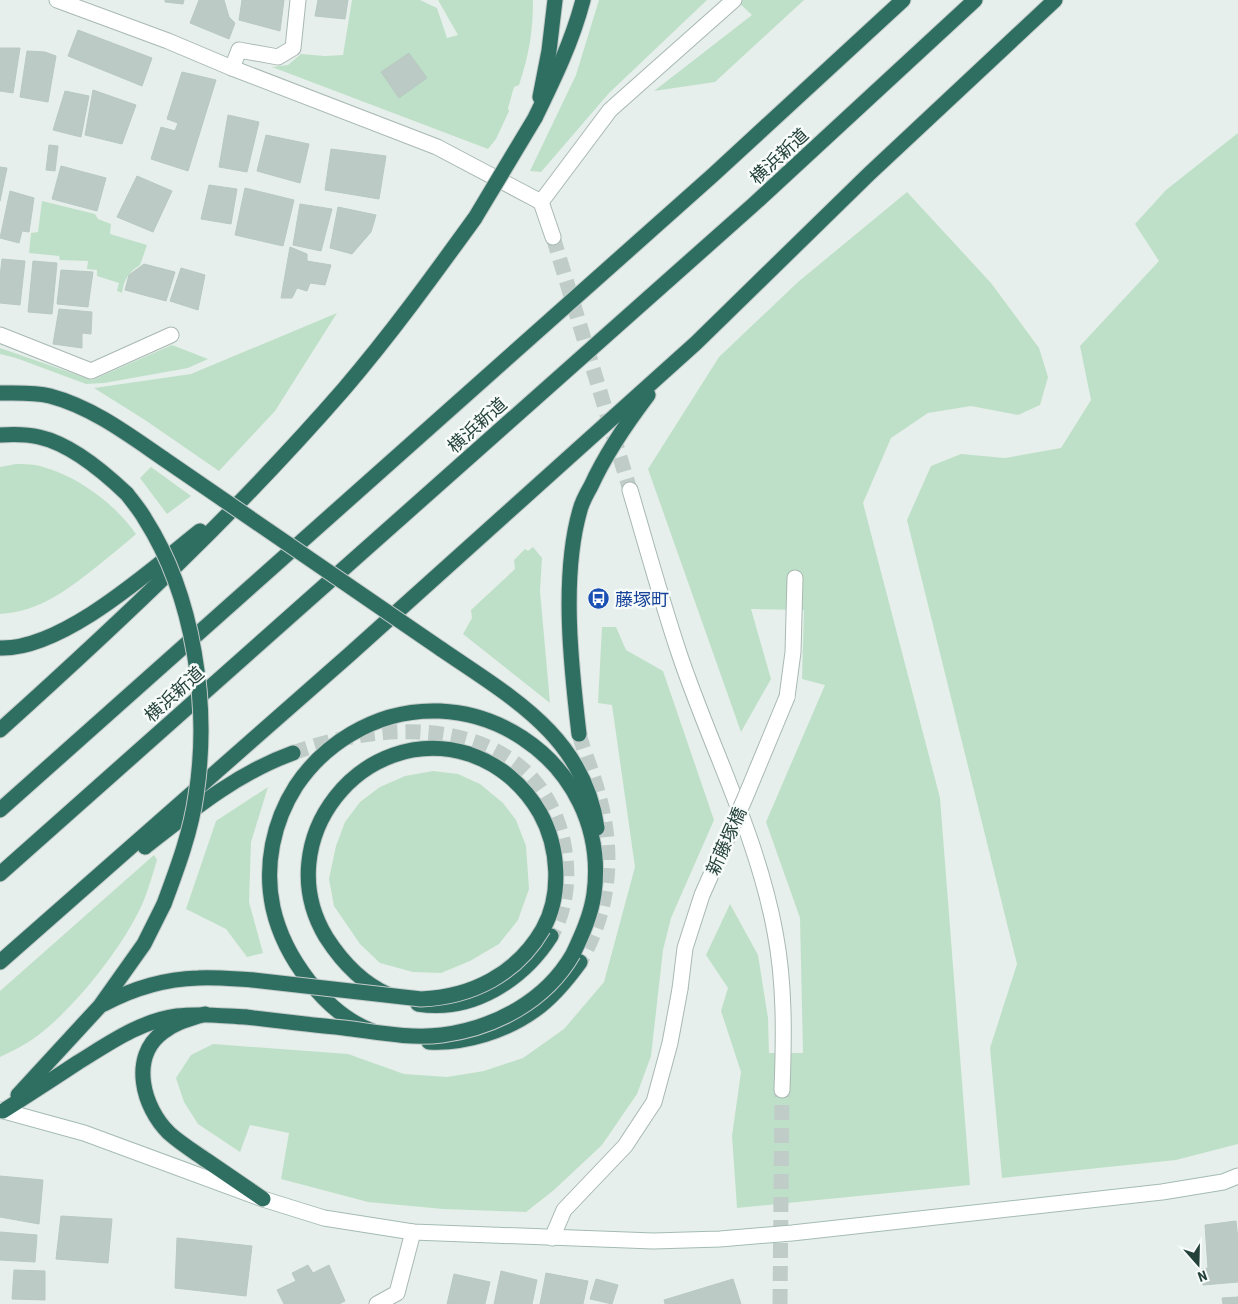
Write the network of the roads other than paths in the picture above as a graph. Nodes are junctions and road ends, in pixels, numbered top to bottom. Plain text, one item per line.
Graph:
1 (57, 0) edge
2 (298, 0) edge
3 (555, 0) edge
4 (583, 0) edge
5 (734, 0) edge
6 (903, 0) edge
7 (975, 0) edge
8 (1055, 0) edge
9 (1067, 0) edge
10 (1023, 29) junction
11 (232, 68) junction
12 (535, 118) junction
13 (541, 202) junction
14 (553, 237) tunnel mouth
15 (0, 335) edge
16 (171, 335) dead end
17 (696, 343) junction
18 (0, 393) edge
19 (0, 436) edge
20 (630, 490) tunnel mouth
21 (245, 497) junction
22 (795, 578) dead end
23 (0, 648) edge
24 (0, 730) edge
25 (579, 734) tunnel mouth
26 (293, 753) tunnel mouth
27 (0, 810) edge
28 (0, 874) edge
29 (594, 894) junction
30 (547, 933) junction
31 (576, 958) junction
32 (0, 962) edge
33 (100, 1006) junction
34 (205, 1014) junction
35 (782, 1090) tunnel mouth
36 (1, 1111) edge
37 (1238, 1176) edge
38 (263, 1199) junction
39 (413, 1232) junction
40 (552, 1238) junction
41 (377, 1304) edge

1 - 11 street
2 - 11 street
3 - 12 highway
4 - 12 highway
5 - 13 street
6 - 27 highway, 横浜新道
7 - 28 highway, 横浜新道
8 - 10 highway
9 - 10 highway
10 - 17 highway
11 - 13 street
12 - 21 highway, bridge
13 - 14 street
15 - 16 street
17 - 25 highway
17 - 32 highway
18 - 29 highway, bridge
19 - 33 highway, bridge
20 - 35 street
21 - 23 highway
21 - 24 highway
22 - 40 street, 新藤塚橋, bridge
26 - 32 highway
29 - 31 highway
29 - 31 highway
30 - 30 highway
30 - 33 highway, bridge
31 - 34 highway, bridge
33 - 36 highway
34 - 36 highway
34 - 38 highway
36 - 38 street
37 - 40 street
38 - 39 street
39 - 40 street
39 - 41 street

